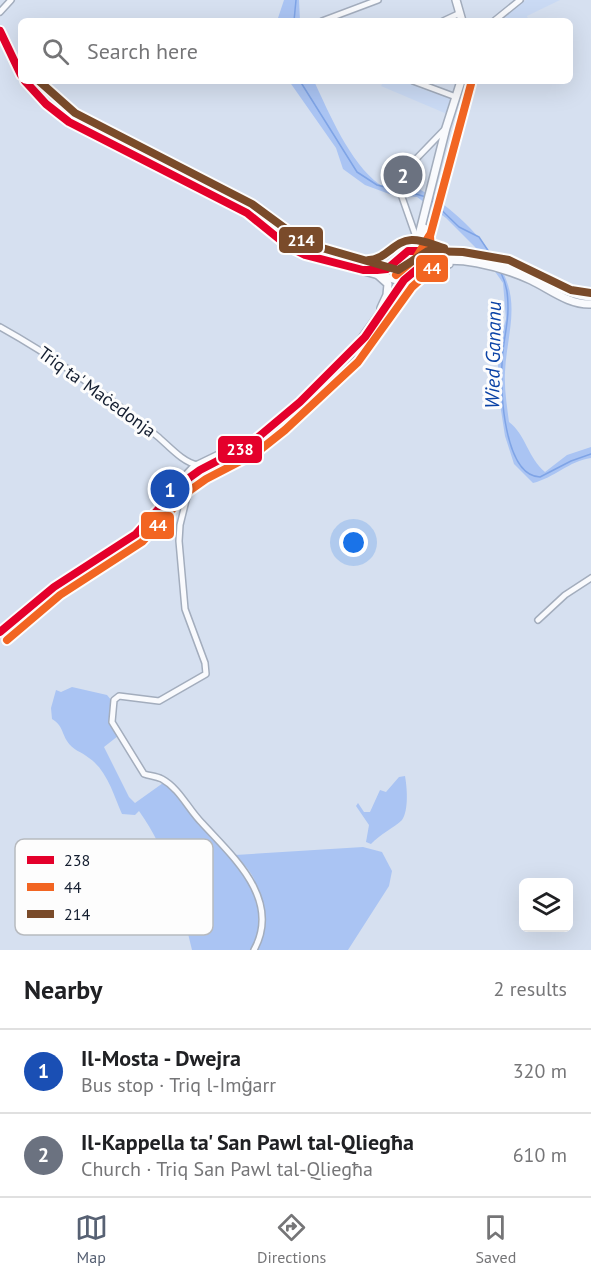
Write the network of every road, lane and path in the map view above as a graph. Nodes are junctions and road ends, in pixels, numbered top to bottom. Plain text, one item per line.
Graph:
1 (9, 0) edge
2 (378, 0) edge
3 (456, 0) edge
4 (520, 0) edge
5 (0, 5) edge
6 (0, 12) edge
7 (461, 17) edge
8 (330, 18) edge
9 (498, 18) edge
10 (0, 22) edge
11 (0, 31) edge
12 (18, 58) edge
13 (18, 69) edge
14 (29, 84) edge
15 (34, 84) edge
16 (421, 84) edge
17 (460, 84) edge
18 (456, 97) junction
19 (446, 128) junction
20 (102, 139) junction
21 (426, 210) junction
22 (418, 236) junction
23 (408, 251) junction
24 (421, 253) junction
25 (460, 259) junction
26 (469, 264) junction
27 (422, 265) junction
28 (499, 266) junction
29 (389, 267) junction
30 (363, 270) junction
31 (392, 278) junction
32 (404, 280) junction
33 (591, 297) edge
34 (591, 304) edge
35 (379, 312) junction
36 (0, 327) edge
37 (365, 337) junction
38 (190, 462) junction
39 (198, 465) junction
40 (192, 474) junction
41 (591, 578) edge
42 (538, 620) dead end
43 (0, 630) edge
44 (254, 950) edge

1 - 5 street
1 - 6 street
2 - 8 street
3 - 7 main road
4 - 9 street
10 - 12 main road
11 - 13 main road
14 - 20 main road
15 - 20 main road
16 - 18 street
17 - 18 main road
18 - 19 main road
19 - 21 main road
19 - 22 street
20 - 30 main road
21 - 22 main road
21 - 25 main road
22 - 23 main road
22 - 24 main road
23 - 24 main road
23 - 29 main road
24 - 25 main road
24 - 27 main road
25 - 28 main road
26 - 27 main road
26 - 28 main road
26 - 37 main road
27 - 32 main road
28 - 33 main road
28 - 34 main road
29 - 30 main road
29 - 31 main road
30 - 31 main road
30 - 35 main road
31 - 32 main road
31 - 35 main road
32 - 37 main road
35 - 39 main road
36 - 38 street, Triq ta' Maċedonja
37 - 40 main road
38 - 39 street, Triq ta' Maċedonja
38 - 40 street
39 - 40 main road
40 - 43 main road
40 - 44 street
41 - 42 street

